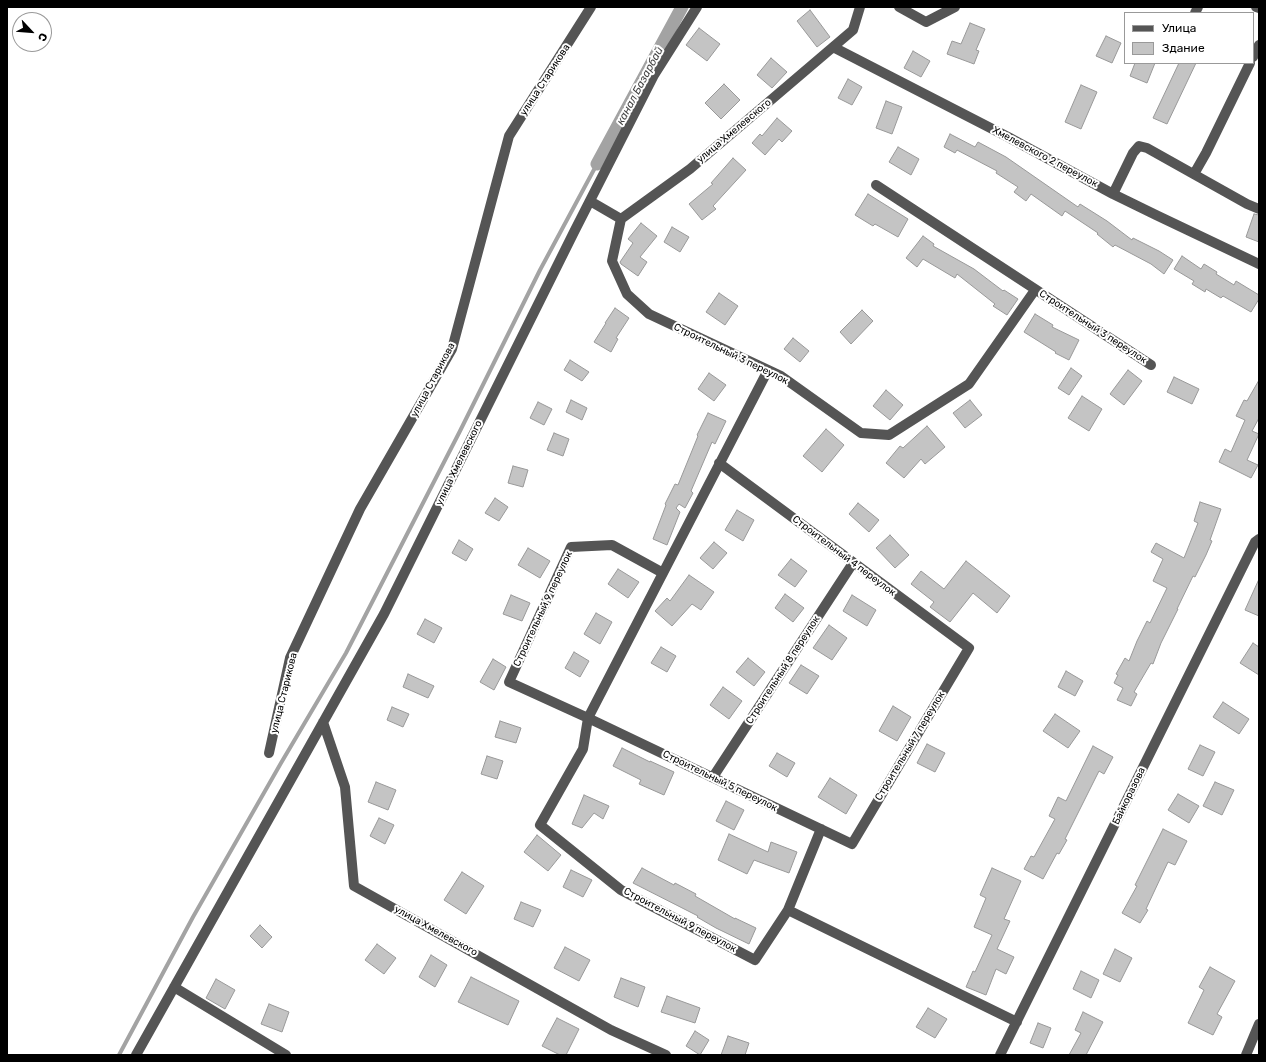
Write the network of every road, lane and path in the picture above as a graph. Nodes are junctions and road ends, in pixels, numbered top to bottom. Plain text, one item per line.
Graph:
1 (591, 7) edge
2 (697, 7) edge
3 (860, 7) edge
4 (899, 7) edge
5 (955, 7) edge
6 (1256, 7) edge
7 (1259, 8) edge
8 (1259, 45) edge
9 (833, 47) junction
10 (1254, 55) edge
11 (1250, 64) edge
12 (1194, 174) junction
13 (876, 186) dead end
14 (1113, 194) junction
15 (590, 202) junction
16 (1259, 209) edge
17 (621, 219) junction
18 (1259, 264) edge
19 (1035, 290) junction
20 (1151, 365) dead end
21 (768, 370) junction
22 (719, 463) junction
23 (1259, 539) edge
24 (853, 563) junction
25 (663, 573) junction
26 (969, 648) joint
27 (588, 718) junction
28 (323, 722) junction
29 (269, 753) dead end
30 (713, 777) junction
31 (821, 829) junction
32 (852, 844) joint
33 (788, 910) junction
34 (174, 987) junction
35 (1017, 1022) junction
36 (1259, 1024) edge
37 (136, 1055) edge
38 (286, 1055) edge
39 (666, 1055) edge
40 (1000, 1055) edge
41 (1246, 1055) edge

1 - 29 street, улица Старикова
2 - 15 street, улица Хмелевского
3 - 9 street, улица Хмелевского
4 - 5 street
6 - 7 street
8 - 10 street
9 - 14 street, Хмелевского 2 переулок
9 - 17 street, улица Хмелевского
11 - 12 street
12 - 14 street
12 - 16 street
13 - 19 street, Строительный 3 переулок
14 - 18 street, Хмелевского 2 переулок
15 - 17 street
15 - 28 street, улица Хмелевского
17 - 21 street, Строительный 3 переулок
19 - 20 street, Строительный 3 переулок
19 - 21 street, Строительный 3 переулок
21 - 22 street, Строительный 9 переулок
22 - 24 street, Строительный 4 переулок
22 - 25 street, Строительный 9 переулок
23 - 35 street, Байкоразова
24 - 26 street, Строительный 4 переулок
24 - 30 street, Строительный 8 переулок
25 - 27 street, Строительный 9 переулок
25 - 27 street, Строительный 9 переулок
26 - 32 street, Строительный 7 переулок
27 - 30 street, Строительный 5 переулок
27 - 33 street, Строительный 9 переулок
28 - 34 street, улица Хмелевского
28 - 39 street, улица Хмелевского
30 - 31 street, Строительный 5 переулок
31 - 32 street, Строительный 5 переулок
31 - 33 street, Строительный 9 переулок
33 - 35 street
34 - 37 street, улица Хмелевского
34 - 38 street
35 - 40 street, Байкоразова
36 - 41 street

